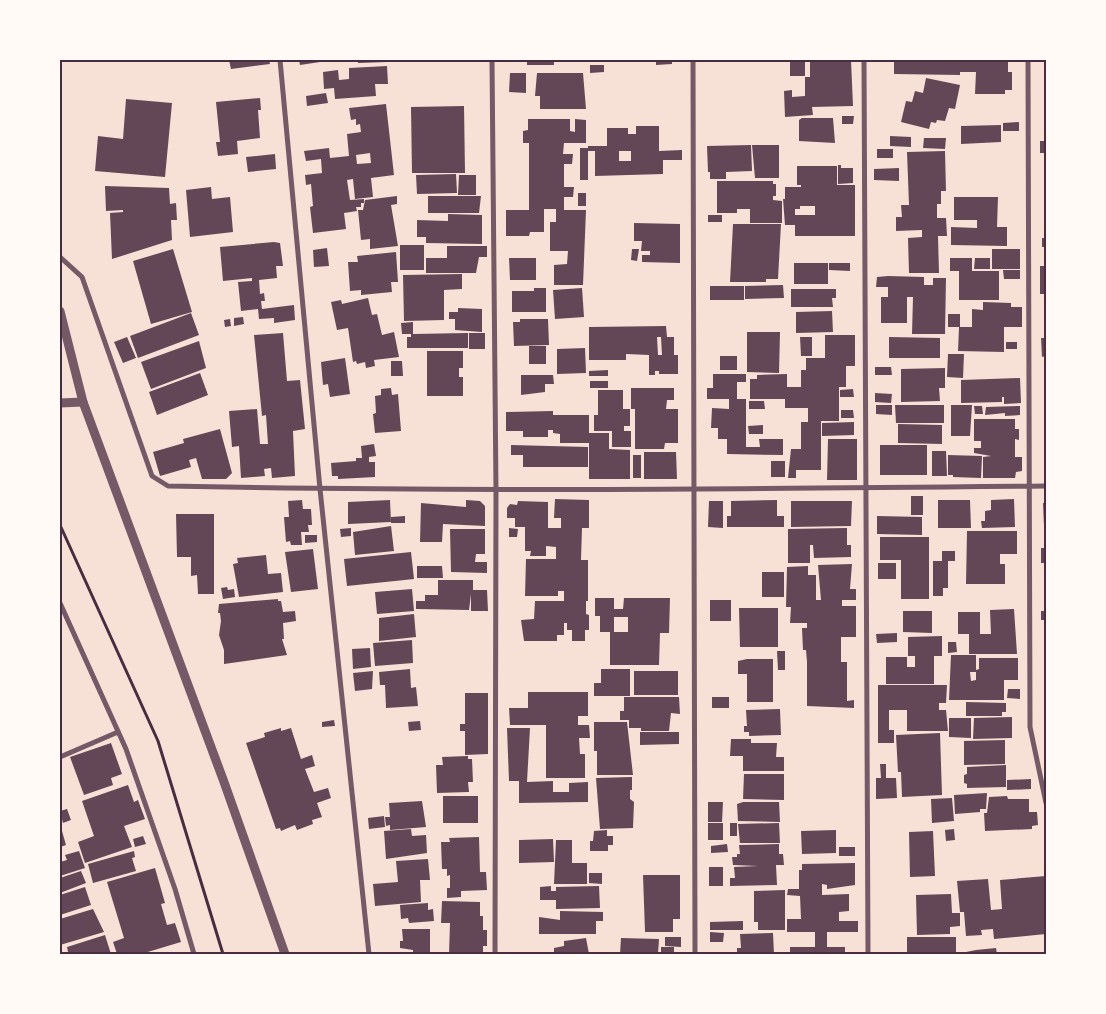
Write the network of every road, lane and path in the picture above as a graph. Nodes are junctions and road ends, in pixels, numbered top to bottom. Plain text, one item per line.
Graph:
1 (280, 60) edge
2 (492, 60) edge
3 (693, 60) edge
4 (864, 60) edge
5 (1028, 60) edge
6 (60, 257) edge
7 (60, 311) edge
8 (84, 402) junction
9 (60, 403) edge
10 (1031, 486) junction
11 (1046, 486) edge
12 (866, 488) junction
13 (320, 489) junction
14 (496, 491) junction
15 (695, 491) junction
16 (60, 525) edge
17 (60, 602) edge
18 (118, 732) junction
19 (60, 757) edge
20 (1046, 803) edge
21 (194, 954) edge
22 (224, 954) edge
23 (285, 954) edge
24 (370, 954) edge
25 (495, 954) edge
26 (695, 954) edge
27 (868, 954) edge

1 - 13 street
2 - 14 street
3 - 15 street
4 - 12 street
5 - 10 street
6 - 13 street
7 - 8 street
8 - 9 street
8 - 23 street
10 - 11 street
10 - 12 street
10 - 20 street
12 - 15 street
12 - 27 street
13 - 14 street
13 - 24 street
14 - 15 street
14 - 25 street
15 - 26 street
16 - 22 path
17 - 18 street
18 - 19 street
18 - 21 street

